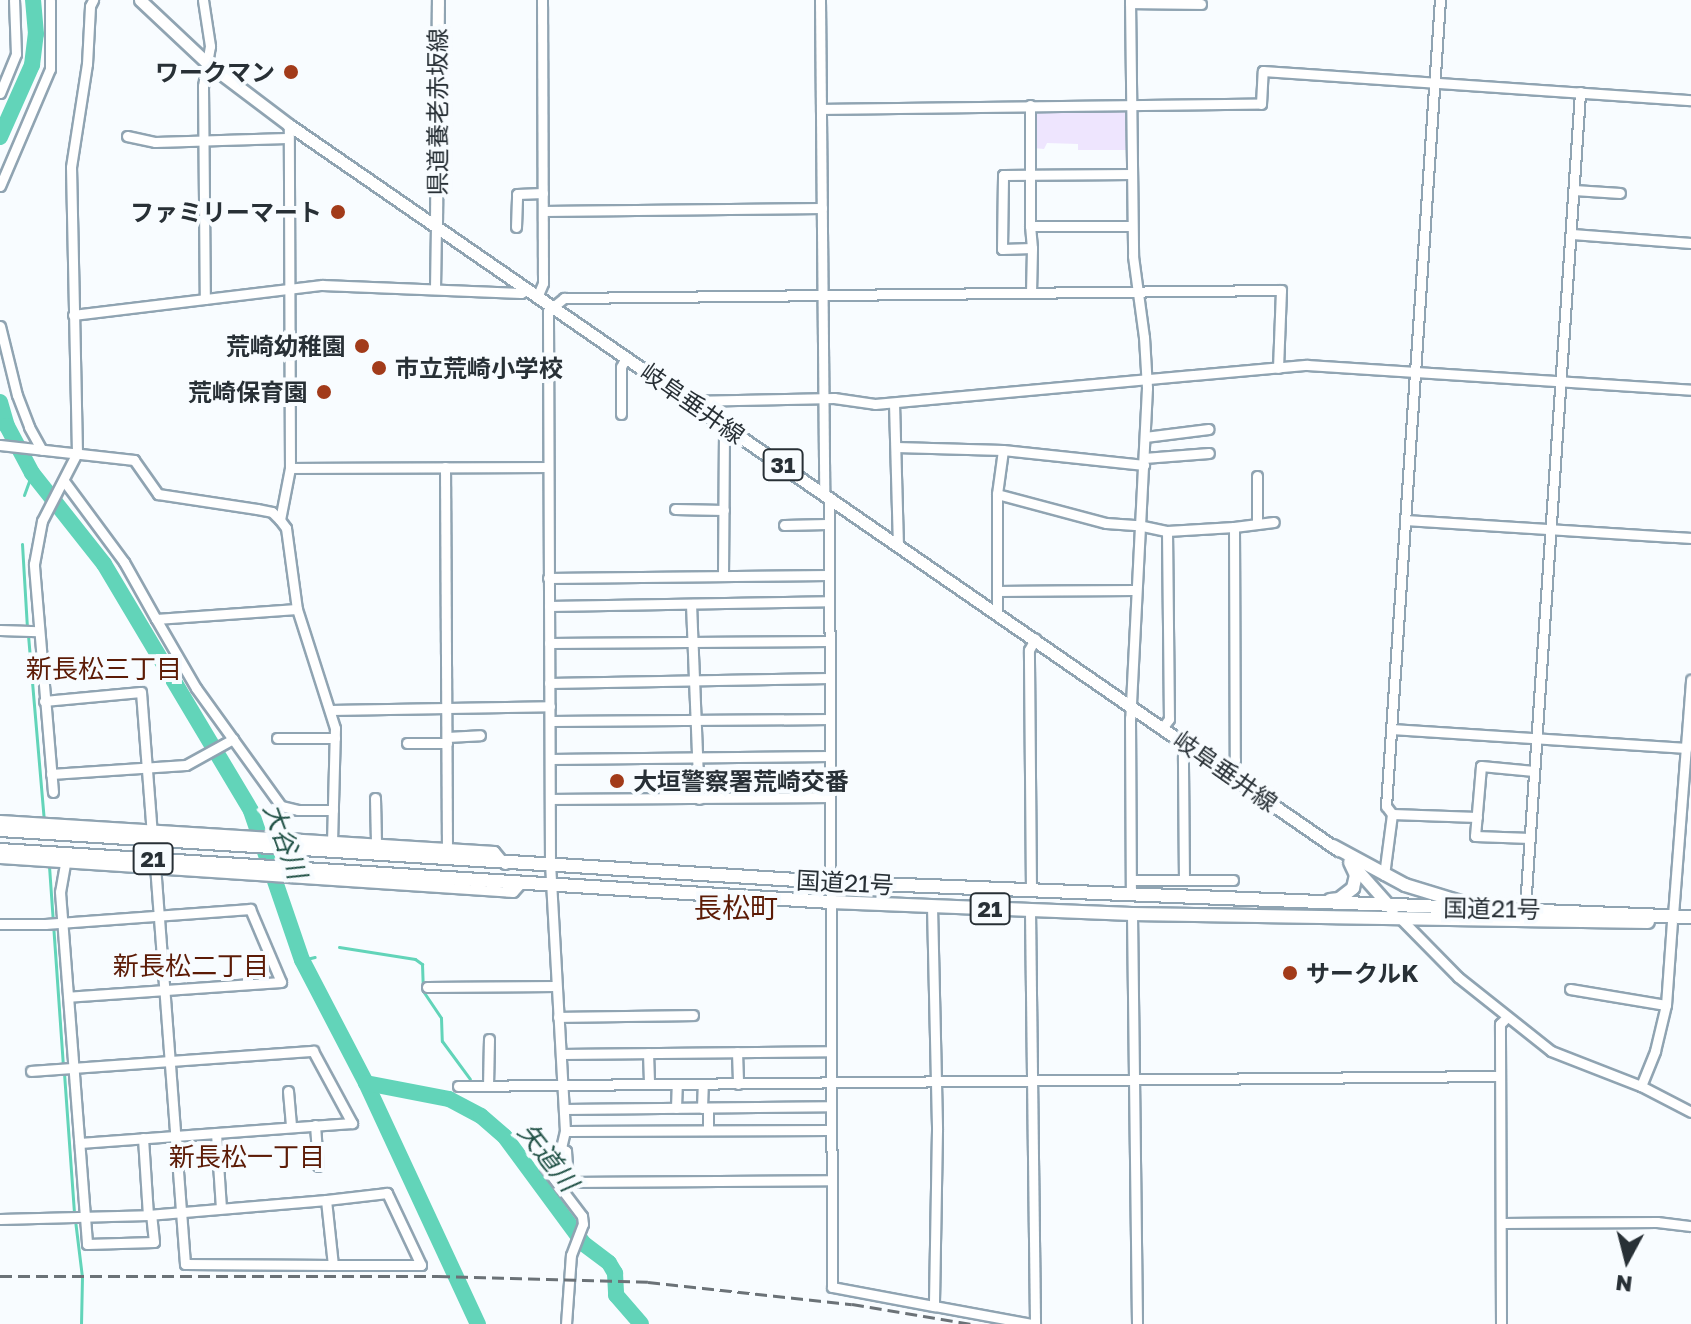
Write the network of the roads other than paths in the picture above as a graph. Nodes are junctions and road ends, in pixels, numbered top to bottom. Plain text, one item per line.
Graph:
1 (14, 0) edge
2 (50, 0) edge
3 (93, 0) edge
4 (140, 0) edge
5 (203, 0) edge
6 (438, 0) edge
7 (542, 0) edge
8 (820, 0) edge
9 (1440, 0) edge
10 (1130, 2) edge
11 (1201, 4) dead end
12 (207, 63) junction
13 (1435, 83) junction
14 (1580, 92) junction
15 (0, 93) edge
16 (1691, 100) edge
17 (1131, 104) junction
18 (1030, 105) junction
19 (821, 109) junction
20 (289, 125) junction
21 (127, 136) dead end
22 (287, 138) junction
23 (204, 139) junction
24 (1030, 174) junction
25 (1132, 174) junction
26 (0, 186) edge
27 (1574, 190) junction
28 (543, 193) junction
29 (1620, 193) dead end
30 (822, 208) junction
31 (543, 211) junction
32 (436, 224) junction
33 (1030, 226) junction
34 (1131, 226) junction
35 (516, 227) dead end
36 (1572, 234) junction
37 (1691, 243) edge
38 (1032, 248) junction
39 (288, 289) junction
40 (435, 289) junction
41 (533, 292) junction
42 (1138, 292) junction
43 (1031, 293) junction
44 (823, 295) junction
45 (205, 299) junction
46 (552, 306) junction
47 (73, 315) junction
48 (0, 326) edge
49 (626, 357) junction
50 (1278, 368) junction
51 (1416, 372) junction
52 (1146, 381) junction
53 (1561, 382) junction
54 (1691, 390) edge
55 (822, 398) junction
56 (689, 401) junction
57 (894, 403) junction
58 (621, 414) dead end
59 (729, 429) junction
60 (1209, 429) dead end
61 (1145, 437) junction
62 (0, 445) edge
63 (896, 447) junction
64 (40, 450) junction
65 (1003, 450) junction
66 (77, 453) junction
67 (1209, 453) dead end
68 (1144, 461) junction
69 (445, 467) junction
70 (547, 467) junction
71 (290, 468) junction
72 (1257, 476) dead end
73 (62, 484) junction
74 (997, 494) junction
75 (827, 495) junction
76 (675, 509) dead end
77 (724, 510) junction
78 (280, 520) junction
79 (1405, 520) junction
80 (1274, 522) dead end
81 (827, 524) junction
82 (1257, 524) junction
83 (784, 525) dead end
84 (1138, 525) junction
85 (1234, 527) junction
86 (1551, 529) junction
87 (1167, 531) junction
88 (1691, 538) edge
89 (898, 545) junction
90 (828, 575) junction
91 (723, 576) junction
92 (548, 578) junction
93 (1134, 590) junction
94 (997, 591) junction
95 (828, 601) junction
96 (691, 604) junction
97 (549, 606) junction
98 (297, 609) junction
99 (997, 613) junction
100 (156, 619) junction
101 (0, 630) edge
102 (38, 631) junction
103 (1035, 639) junction
104 (829, 641) junction
105 (693, 642) junction
106 (549, 643) junction
107 (829, 678) junction
108 (1691, 680) edge
109 (694, 681) junction
110 (549, 683) junction
111 (44, 701) junction
112 (1131, 705) junction
113 (550, 706) junction
114 (447, 707) junction
115 (330, 710) junction
116 (695, 718) junction
117 (830, 719) junction
118 (550, 721) junction
119 (1163, 727) junction
120 (1392, 729) junction
121 (480, 735) dead end
122 (277, 738) dead end
123 (335, 738) junction
124 (1537, 738) junction
125 (231, 740) junction
126 (447, 740) junction
127 (407, 743) dead end
128 (1188, 746) junction
129 (1686, 748) junction
130 (830, 756) junction
131 (697, 758) junction
132 (550, 759) junction
133 (146, 767) junction
134 (1534, 771) junction
135 (1228, 772) junction
136 (51, 774) junction
137 (53, 792) dead end
138 (829, 797) junction
139 (375, 798) dead end
140 (551, 799) junction
141 (699, 799) junction
142 (333, 810) junction
143 (1392, 814) junction
144 (1477, 817) junction
145 (0, 820) edge
146 (52, 828) junction
147 (0, 830) edge
148 (152, 831) junction
149 (1530, 838) junction
150 (332, 839) junction
151 (245, 842) junction
152 (376, 843) junction
153 (286, 844) junction
154 (1333, 846) junction
155 (447, 848) junction
156 (0, 850) edge
157 (0, 858) edge
158 (1350, 862) junction
159 (65, 864) junction
160 (505, 864) junction
161 (550, 864) junction
162 (155, 868) junction
163 (249, 870) junction
164 (1384, 875) junction
165 (1131, 880) junction
166 (1184, 880) junction
167 (1233, 880) dead end
168 (829, 882) junction
169 (550, 883) junction
170 (1031, 890) junction
171 (1131, 894) junction
172 (831, 902) junction
173 (1251, 902) junction
174 (1389, 905) junction
175 (932, 906) junction
176 (1501, 907) junction
177 (1525, 908) junction
178 (1030, 911) junction
179 (1132, 914) junction
180 (159, 916) junction
181 (1400, 918) junction
182 (1672, 919) junction
183 (1691, 919) edge
184 (54, 923) junction
185 (0, 924) edge
186 (556, 986) junction
187 (427, 987) dead end
188 (1570, 989) dead end
189 (165, 990) junction
190 (69, 997) junction
191 (1666, 1005) junction
192 (693, 1015) dead end
193 (1503, 1016) junction
194 (558, 1017) junction
195 (489, 1039) dead end
196 (830, 1051) junction
197 (737, 1052) junction
198 (648, 1053) junction
199 (561, 1054) junction
200 (169, 1063) junction
201 (67, 1069) junction
202 (31, 1071) dead end
203 (1500, 1076) junction
204 (1134, 1079) junction
205 (934, 1080) junction
206 (1034, 1080) junction
207 (830, 1082) junction
208 (649, 1084) junction
209 (738, 1084) junction
210 (677, 1085) junction
211 (703, 1085) junction
212 (458, 1086) dead end
213 (488, 1086) junction
214 (562, 1086) junction
215 (1641, 1086) junction
216 (288, 1091) dead end
217 (830, 1106) junction
218 (676, 1108) junction
219 (705, 1108) junction
220 (564, 1109) junction
221 (1691, 1112) edge
222 (315, 1125) junction
223 (291, 1127) junction
224 (708, 1130) junction
225 (830, 1130) junction
226 (565, 1131) junction
227 (216, 1133) junction
228 (176, 1136) junction
229 (143, 1138) junction
230 (80, 1143) junction
231 (561, 1148) junction
232 (318, 1166) dead end
233 (831, 1180) junction
234 (326, 1200) junction
235 (221, 1208) junction
236 (180, 1211) junction
237 (149, 1215) junction
238 (0, 1219) edge
239 (79, 1219) junction
240 (1502, 1223) junction
241 (1691, 1226) edge
242 (333, 1265) junction
243 (934, 1306) junction
244 (566, 1324) edge
245 (1034, 1324) edge
246 (1137, 1324) edge
247 (1501, 1324) edge

1 - 15 street
2 - 26 street
3 - 47 street
4 - 12 main road, 岐阜垂井線 / 31
5 - 12 street
6 - 32 main road, 県道養老赤坂線
7 - 28 street
8 - 19 street
9 - 13 street
10 - 11 street
10 - 17 street
12 - 20 main road, 岐阜垂井線 / 31
12 - 23 street
13 - 14 street
13 - 17 street
13 - 51 street
14 - 16 street
14 - 27 street
17 - 18 street
17 - 25 street
18 - 19 street
18 - 24 street
19 - 30 street
20 - 22 street
20 - 32 main road, 岐阜垂井線 / 31
21 - 23 street
22 - 23 street
22 - 39 street
23 - 45 street
24 - 25 street
24 - 33 street
24 - 38 street
25 - 34 street
27 - 29 street
27 - 36 street
28 - 31 street
28 - 35 street
30 - 31 street
30 - 44 street
31 - 41 street
32 - 40 street
32 - 41 main road, 岐阜垂井線 / 31
33 - 34 street
33 - 38 street
34 - 42 street
36 - 37 street
36 - 53 street
38 - 43 street
39 - 40 street
39 - 45 street
39 - 71 street
40 - 41 street
41 - 46 main road, 岐阜垂井線 / 31
42 - 43 street
42 - 50 street
42 - 52 street
43 - 44 street
44 - 46 street
44 - 55 street
45 - 47 street
46 - 49 main road, 岐阜垂井線 / 31
46 - 70 street
47 - 66 street
48 - 64 street
49 - 56 main road, 岐阜垂井線 / 31
49 - 58 street
50 - 51 street
50 - 52 street
51 - 53 street
51 - 79 street
52 - 57 street
52 - 61 street
53 - 54 street
53 - 86 street
55 - 56 street
55 - 57 street
55 - 75 street
56 - 59 main road, 岐阜垂井線 / 31
57 - 63 street
59 - 75 main road, 岐阜垂井線 / 31
59 - 77 street
60 - 61 street
61 - 68 street
62 - 64 street
63 - 65 street
63 - 89 street
64 - 66 street
65 - 68 street
65 - 74 street
66 - 73 street
66 - 78 street
67 - 68 street
68 - 84 street
69 - 70 street
69 - 71 street
69 - 114 street
70 - 92 street
71 - 78 street
72 - 82 street
73 - 100 street
73 - 102 street
74 - 84 street
74 - 94 street
75 - 81 street
75 - 89 main road, 岐阜垂井線 / 31
76 - 77 street
77 - 91 street
78 - 98 street
79 - 86 street
79 - 120 street
80 - 82 street
81 - 83 street
81 - 90 street
82 - 85 street
84 - 87 street
84 - 93 street
85 - 87 street
85 - 135 street
86 - 88 street
86 - 124 street
87 - 119 street
89 - 99 main road, 岐阜垂井線 / 31
90 - 91 street
90 - 95 street
91 - 92 street
92 - 97 street
93 - 94 street
93 - 112 street
94 - 99 street
95 - 96 street
95 - 104 street
96 - 97 street
96 - 105 street
97 - 106 street
98 - 100 street
98 - 115 street
99 - 103 main road, 岐阜垂井線 / 31
100 - 125 street
101 - 102 street
102 - 111 street
103 - 112 main road, 岐阜垂井線 / 31
103 - 170 street
104 - 105 street
104 - 107 street
105 - 106 street
105 - 109 street
106 - 110 street
107 - 109 street
107 - 117 street
108 - 129 street
109 - 110 street
109 - 116 street
110 - 113 street
111 - 133 street
111 - 136 street
112 - 119 main road, 岐阜垂井線 / 31
112 - 165 street
113 - 114 street
113 - 118 street
114 - 115 street
114 - 126 street
115 - 123 street
116 - 117 street
116 - 118 street
116 - 131 street
117 - 130 street
118 - 132 street
119 - 128 main road, 岐阜垂井線 / 31
120 - 124 street
120 - 143 street
121 - 126 street
122 - 123 street
123 - 142 street
124 - 129 street
124 - 134 street
125 - 133 street
125 - 142 street
126 - 127 street
126 - 155 street
128 - 135 main road, 岐阜垂井線 / 31
128 - 166 street
129 - 182 street
130 - 131 street
130 - 138 street
131 - 132 street
131 - 141 street
132 - 140 street
133 - 136 street
133 - 148 street
134 - 144 street
134 - 149 street
135 - 154 main road, 岐阜垂井線 / 31
136 - 137 street
138 - 141 street
138 - 168 street
139 - 152 street
140 - 141 street
140 - 161 street
142 - 150 street
143 - 144 street
143 - 164 street
144 - 149 street
145 - 146 street
146 - 147 highway, 国道21号 / 21
146 - 148 street
146 - 151 highway, 国道21号 / 21
148 - 151 street
149 - 177 street
150 - 152 street
150 - 153 street
151 - 153 highway, 国道21号 / 21
152 - 155 street
153 - 160 highway, 国道21号 / 21
154 - 158 main road, 岐阜垂井線 / 31
154 - 164 highway, 21
155 - 160 street
156 - 163 highway, 国道21号 / 21
157 - 159 street
158 - 173 highway, 21
158 - 174 main road, 岐阜垂井線 / 31
159 - 162 street
159 - 184 street
160 - 161 highway, 国道21号 / 21
161 - 168 highway, 国道21号 / 21
161 - 169 street
162 - 163 street
162 - 180 street
163 - 169 highway, 国道21号 / 21
164 - 176 highway, 21
165 - 166 street
165 - 171 street
166 - 167 street
168 - 170 highway, 国道21号 / 21
168 - 172 street
169 - 172 highway, 国道21号 / 21
169 - 186 street
170 - 171 highway, 国道21号 / 21
171 - 173 highway, 国道21号 / 21
172 - 175 highway, 国道21号 / 21
172 - 196 street
173 - 174 highway, 国道21号 / 21
174 - 176 highway, 国道21号 / 21
174 - 181 main road, 岐阜垂井線 / 31
175 - 178 highway, 国道21号 / 21
175 - 205 street
176 - 177 highway, 国道21号 / 21
177 - 182 highway, 国道21号 / 21
178 - 179 highway, 国道21号 / 21
178 - 206 street
179 - 181 highway, 国道21号 / 21
179 - 204 street
180 - 184 street
180 - 189 street
180 - 189 street
181 - 182 highway, 国道21号 / 21
181 - 193 street
182 - 183 highway, 国道21号 / 21
182 - 191 street
184 - 185 street
184 - 190 street
186 - 187 street
186 - 194 street
188 - 191 street
189 - 190 street
189 - 200 street
190 - 201 street
191 - 215 street
192 - 194 street
193 - 203 street
193 - 215 street
194 - 199 street
195 - 213 street
196 - 197 street
196 - 207 street
197 - 198 street
197 - 209 street
198 - 199 street
198 - 208 street
199 - 214 street
200 - 201 street
200 - 222 street
200 - 228 street
201 - 202 street
201 - 230 street
203 - 204 street
203 - 240 street
204 - 206 street
204 - 246 street
205 - 206 street
205 - 207 street
205 - 243 street
206 - 245 street
207 - 209 street
207 - 217 street
208 - 210 street
208 - 214 street
209 - 211 street
210 - 211 street
210 - 218 street
211 - 219 street
212 - 213 street
213 - 214 street
214 - 220 street
215 - 221 street
216 - 223 street
217 - 219 street
217 - 225 street
218 - 219 street
218 - 220 street
219 - 224 street
220 - 226 street
222 - 223 street
222 - 232 street
223 - 227 street
224 - 225 street
224 - 226 street
225 - 233 street
226 - 231 street
227 - 228 street
227 - 235 street
228 - 229 street
228 - 236 street
229 - 230 street
229 - 237 street
230 - 239 street
231 - 233 street
231 - 244 street
233 - 243 street
234 - 235 street
234 - 242 street
234 - 242 street
235 - 236 street
236 - 237 street
236 - 242 street
237 - 239 street
237 - 239 street
238 - 239 street
240 - 241 street
240 - 247 street
243 - 245 street

